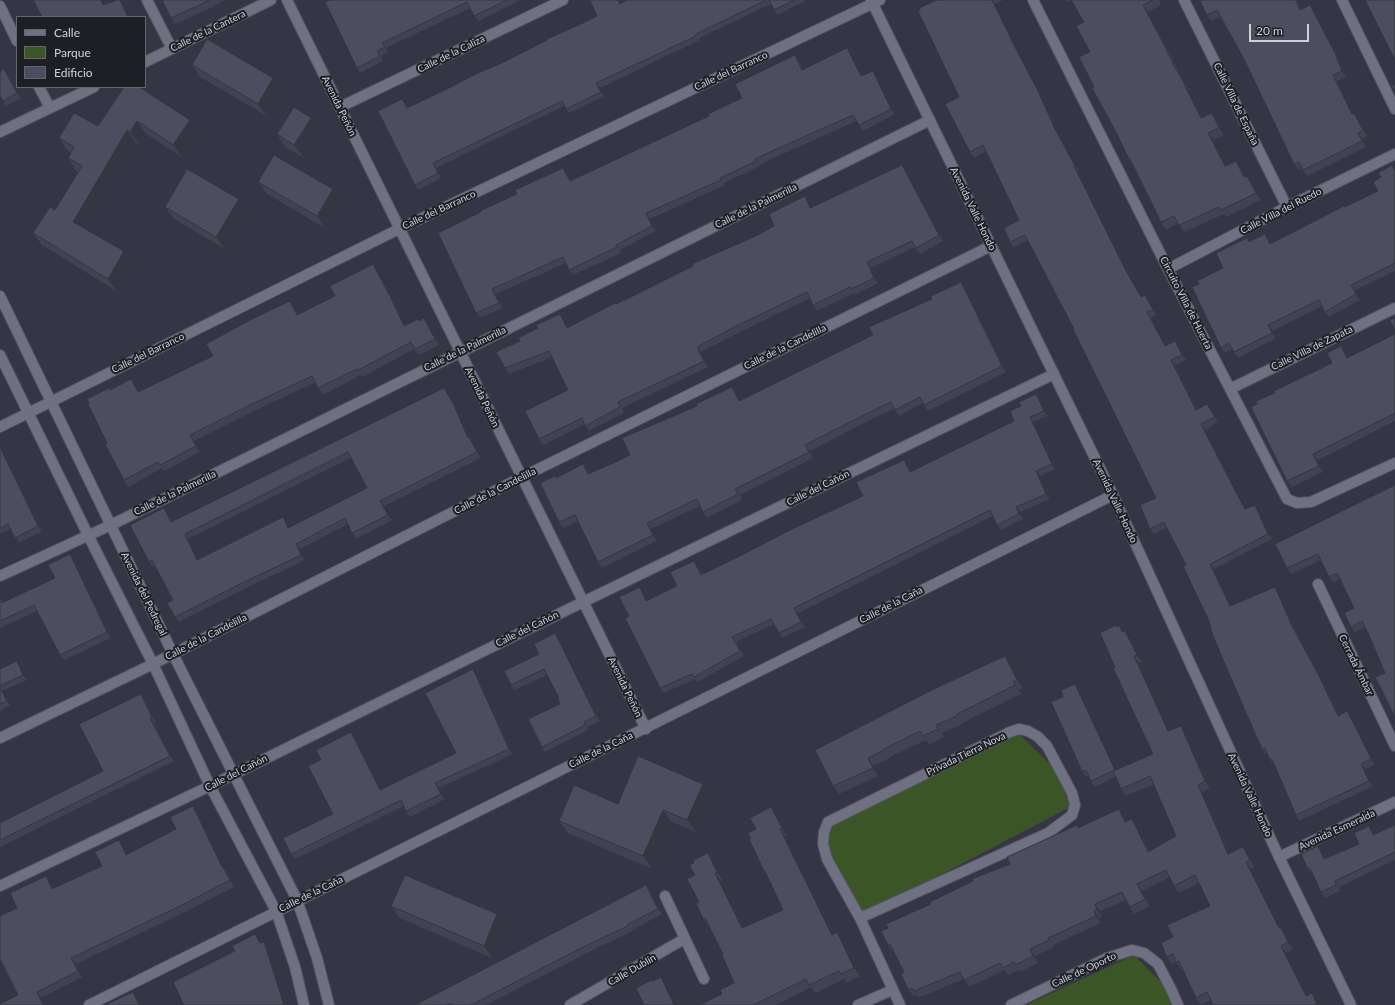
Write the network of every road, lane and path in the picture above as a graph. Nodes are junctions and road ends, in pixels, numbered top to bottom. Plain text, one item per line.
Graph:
1 (148, 0) edge
2 (271, 0) edge
3 (287, 0) edge
4 (563, 0) edge
5 (1033, 0) edge
6 (1184, 0) edge
7 (1342, 0) edge
8 (875, 1) edge
9 (0, 6) edge
10 (16, 39) edge
11 (172, 49) junction
12 (146, 62) edge
13 (40, 88) edge
14 (92, 88) edge
15 (50, 108) junction
16 (340, 108) junction
17 (1395, 109) edge
18 (930, 120) junction
19 (0, 132) edge
20 (1395, 154) edge
21 (1287, 207) junction
22 (400, 229) junction
23 (991, 246) junction
24 (1168, 269) junction
25 (0, 296) edge
26 (1395, 308) edge
27 (460, 352) junction
28 (0, 355) edge
29 (1054, 374) junction
30 (1230, 389) junction
31 (51, 401) junction
32 (28, 413) junction
33 (0, 427) edge
34 (1395, 463) edge
35 (522, 477) junction
36 (1113, 495) junction
37 (111, 525) junction
38 (88, 535) junction
39 (0, 576) edge
40 (1318, 584) dead end
41 (583, 602) junction
42 (173, 654) junction
43 (153, 664) junction
44 (646, 728) junction
45 (0, 738) edge
46 (1395, 746) edge
47 (233, 774) junction
48 (210, 786) junction
49 (1395, 802) edge
50 (1279, 857) junction
51 (0, 886) edge
52 (665, 896) dead end
53 (297, 900) junction
54 (276, 911) junction
55 (860, 918) junction
56 (684, 939) junction
57 (704, 979) dead end
58 (892, 990) junction
59 (578, 1002) edge
60 (89, 1005) edge
61 (304, 1005) edge
62 (329, 1005) edge
63 (570, 1005) edge
64 (858, 1005) edge
65 (900, 1005) edge
66 (1011, 1005) edge
67 (1178, 1005) edge
68 (1351, 1005) edge

1 - 11 street
2 - 11 street, Calle de la Cantera
3 - 16 street, Avenida Peñón
4 - 16 street, Calle de la Caliza
5 - 24 street, Circuito Villa de Huerta
6 - 21 street, Calle Villa de España
7 - 17 street
8 - 18 street, Avenida Valle Hondo
8 - 22 street, Calle del Barranco
9 - 10 street
11 - 12 street, Calle de la Cantera
13 - 15 street
14 - 15 street
15 - 19 street
16 - 22 street, Avenida Peñón
18 - 23 street, Avenida Valle Hondo
18 - 27 street, Calle de la Palmerilla
20 - 21 street, Calle Villa del Ruedo
21 - 24 street, Calle Villa del Ruedo
22 - 27 street, Avenida Peñón
22 - 31 street, Calle del Barranco
23 - 29 street, Avenida Valle Hondo
23 - 35 street, Calle de la Candelilla
24 - 30 street, Circuito Villa de Huerta
25 - 31 street, Avenida del Pedregal
26 - 30 street, Calle Villa de Zapata
27 - 35 street, Avenida Peñón
27 - 37 street, Calle de la Palmerilla
28 - 32 street
29 - 36 street, Avenida Valle Hondo
29 - 41 street, Calle del Cañón
30 - 34 street, Circuito Villa de Huerta
31 - 32 street, Calle del Barranco
31 - 37 street, Avenida del Pedregal
32 - 33 street, Calle del Barranco
32 - 38 street
35 - 41 street, Avenida Peñón
35 - 42 street, Calle de la Candelilla
36 - 44 street, Calle de la Caña
36 - 50 street, Avenida Valle Hondo
37 - 38 street, Calle de la Palmerilla
37 - 42 street, Avenida del Pedregal
38 - 39 street, Calle de la Palmerilla
38 - 43 street
40 - 46 street, Cerrada Ámbar
41 - 44 street, Avenida Peñón
41 - 47 street, Calle del Cañón
42 - 43 street, Calle de la Candelilla
42 - 47 street, Avenida del Pedregal
43 - 45 street, Calle de la Candelilla
43 - 48 street
44 - 53 street, Calle de la Caña
47 - 48 street, Calle del Cañón
47 - 53 street, Avenida del Pedregal
48 - 51 street, Calle del Cañón
48 - 54 street
49 - 50 street, Avenida Esmeralda
50 - 68 street, Avenida Valle Hondo
52 - 56 street
53 - 54 street, Calle de la Caña
53 - 62 street, Avenida del Pedregal
54 - 60 street, Calle de la Caña
54 - 61 street
55 - 55 street, Privada Tierra Nova
55 - 58 street, Privada Tierra Nova
56 - 57 street
56 - 59 street, Calle Dublín
58 - 64 street
58 - 65 street, Privada Tierra Nova
59 - 63 street, Calle Dublín
66 - 67 street, Calle de Oporto

